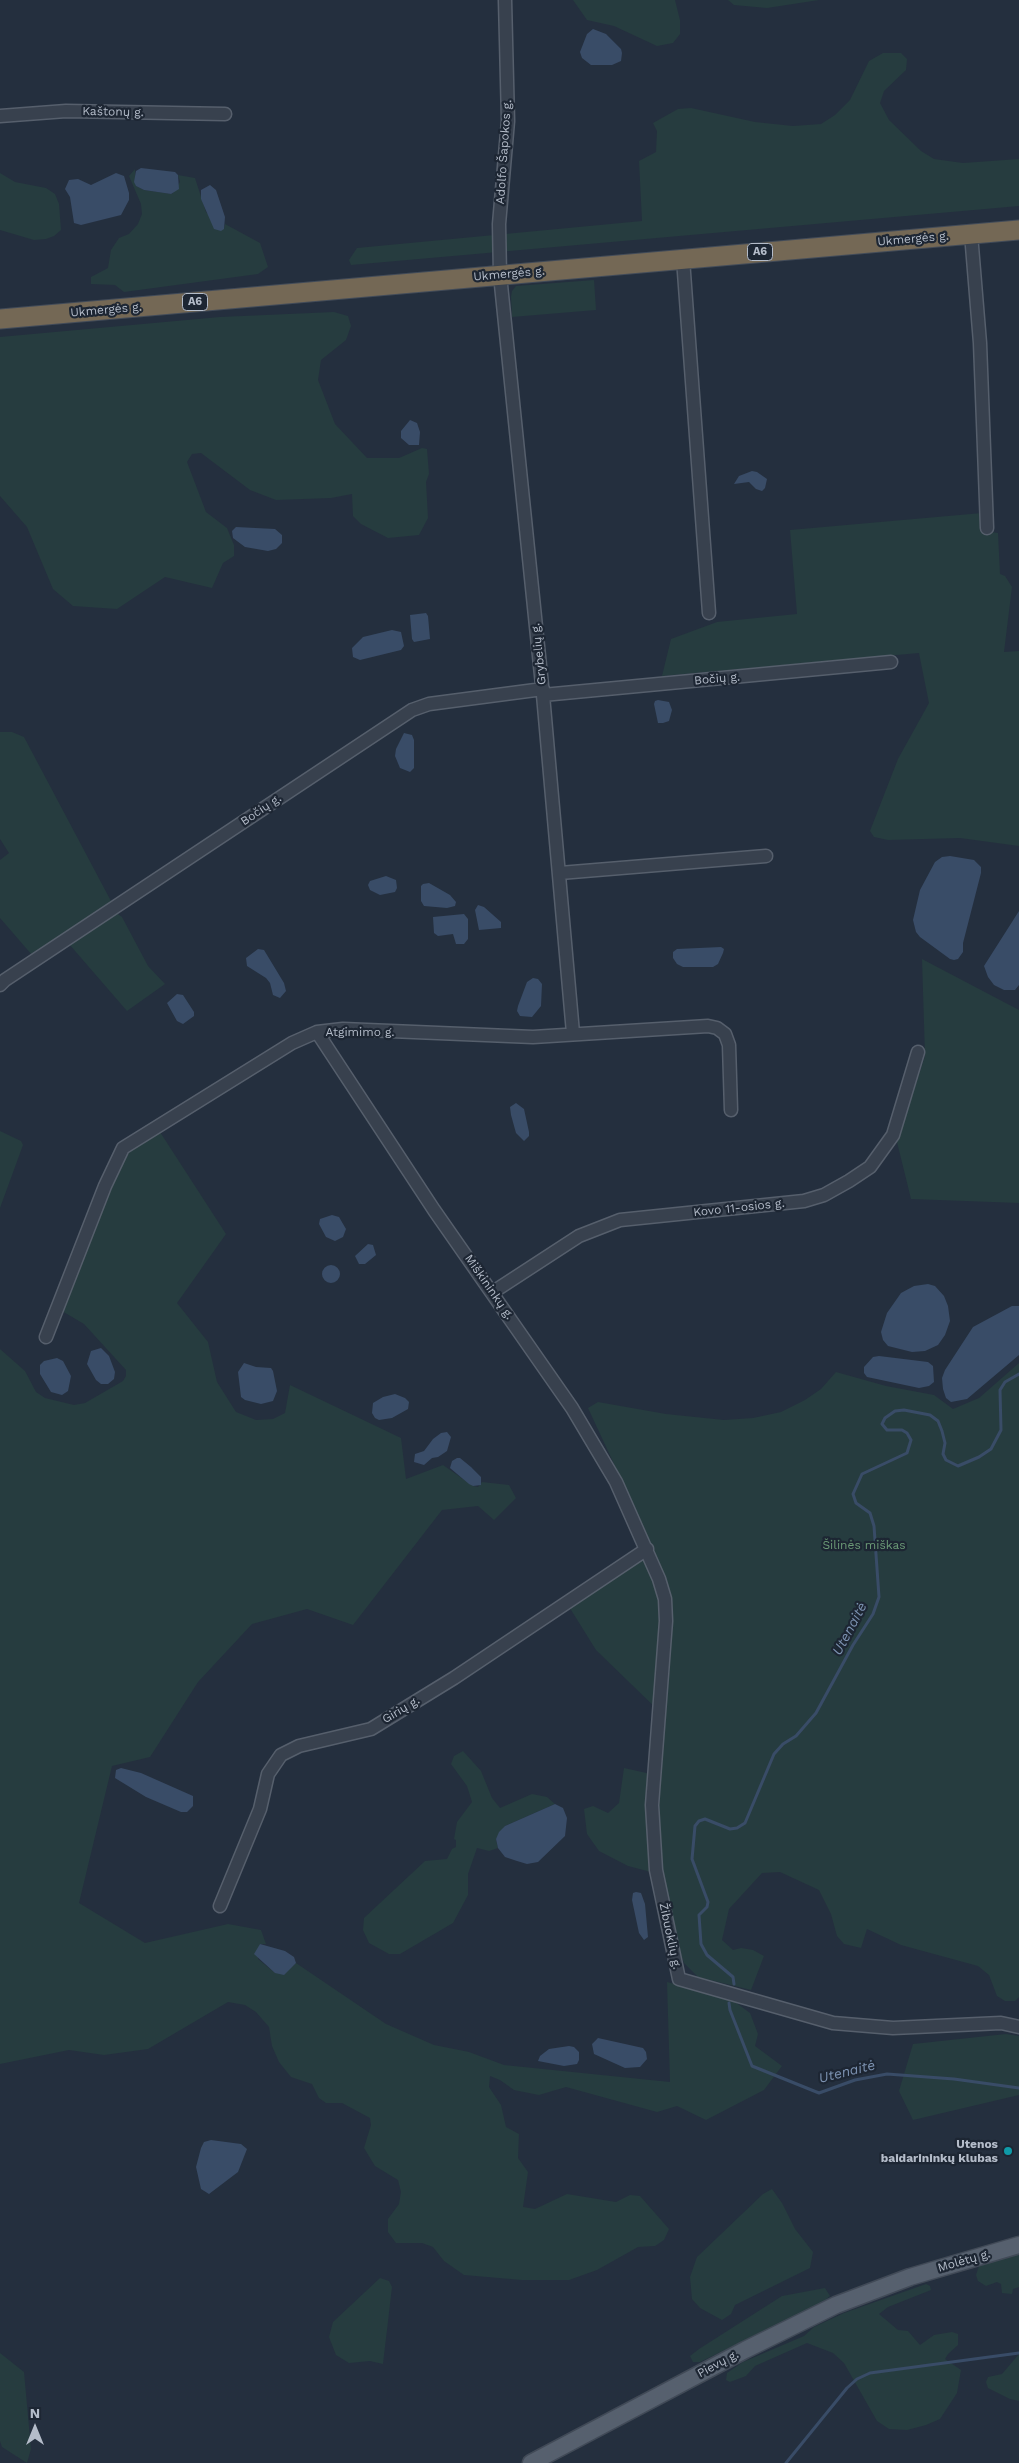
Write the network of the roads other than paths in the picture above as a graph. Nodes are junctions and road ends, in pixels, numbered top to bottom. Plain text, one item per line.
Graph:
1 (505, 0) edge
2 (225, 114) dead end
3 (0, 116) edge
4 (1019, 230) edge
5 (971, 234) junction
6 (683, 259) junction
7 (500, 275) junction
8 (0, 319) edge
9 (987, 528) dead end
10 (709, 613) dead end
11 (891, 662) dead end
12 (543, 692) junction
13 (766, 856) dead end
14 (560, 873) junction
15 (0, 985) edge
16 (317, 1032) junction
17 (573, 1033) junction
18 (918, 1052) dead end
19 (731, 1110) dead end
20 (493, 1292) junction
21 (46, 1337) dead end
22 (647, 1549) junction
23 (220, 1906) dead end
24 (1019, 2027) edge
25 (1019, 2245) edge
26 (910, 2277) joint
27 (531, 2463) edge

1 - 7 street, Adolfo Šapokos g.
2 - 3 street, Kaštonų g.
4 - 5 highway, Ukmergės g. / A6
5 - 6 highway, Ukmergės g. / A6
5 - 9 street
6 - 7 highway, Ukmergės g. / A6
6 - 10 street
7 - 8 highway, Ukmergės g. / A6
7 - 12 street, Grybelių g.
11 - 12 street, Bočių g.
12 - 14 street, Grybelių g.
12 - 15 street, Bočių g.
13 - 14 street
14 - 17 street, Grybelių g.
16 - 17 street, Atgimimo g.
16 - 20 street, Miškininkų g.
16 - 21 street, Atgimimo g.
17 - 19 street, Atgimimo g.
18 - 20 street, Kovo 11-osios g.
20 - 22 street, Miškininkų g.
22 - 23 street, Girių g.
22 - 24 street, Žibuoklių g.
25 - 26 main road, Molėtų g.
26 - 27 main road, Pievų g.

